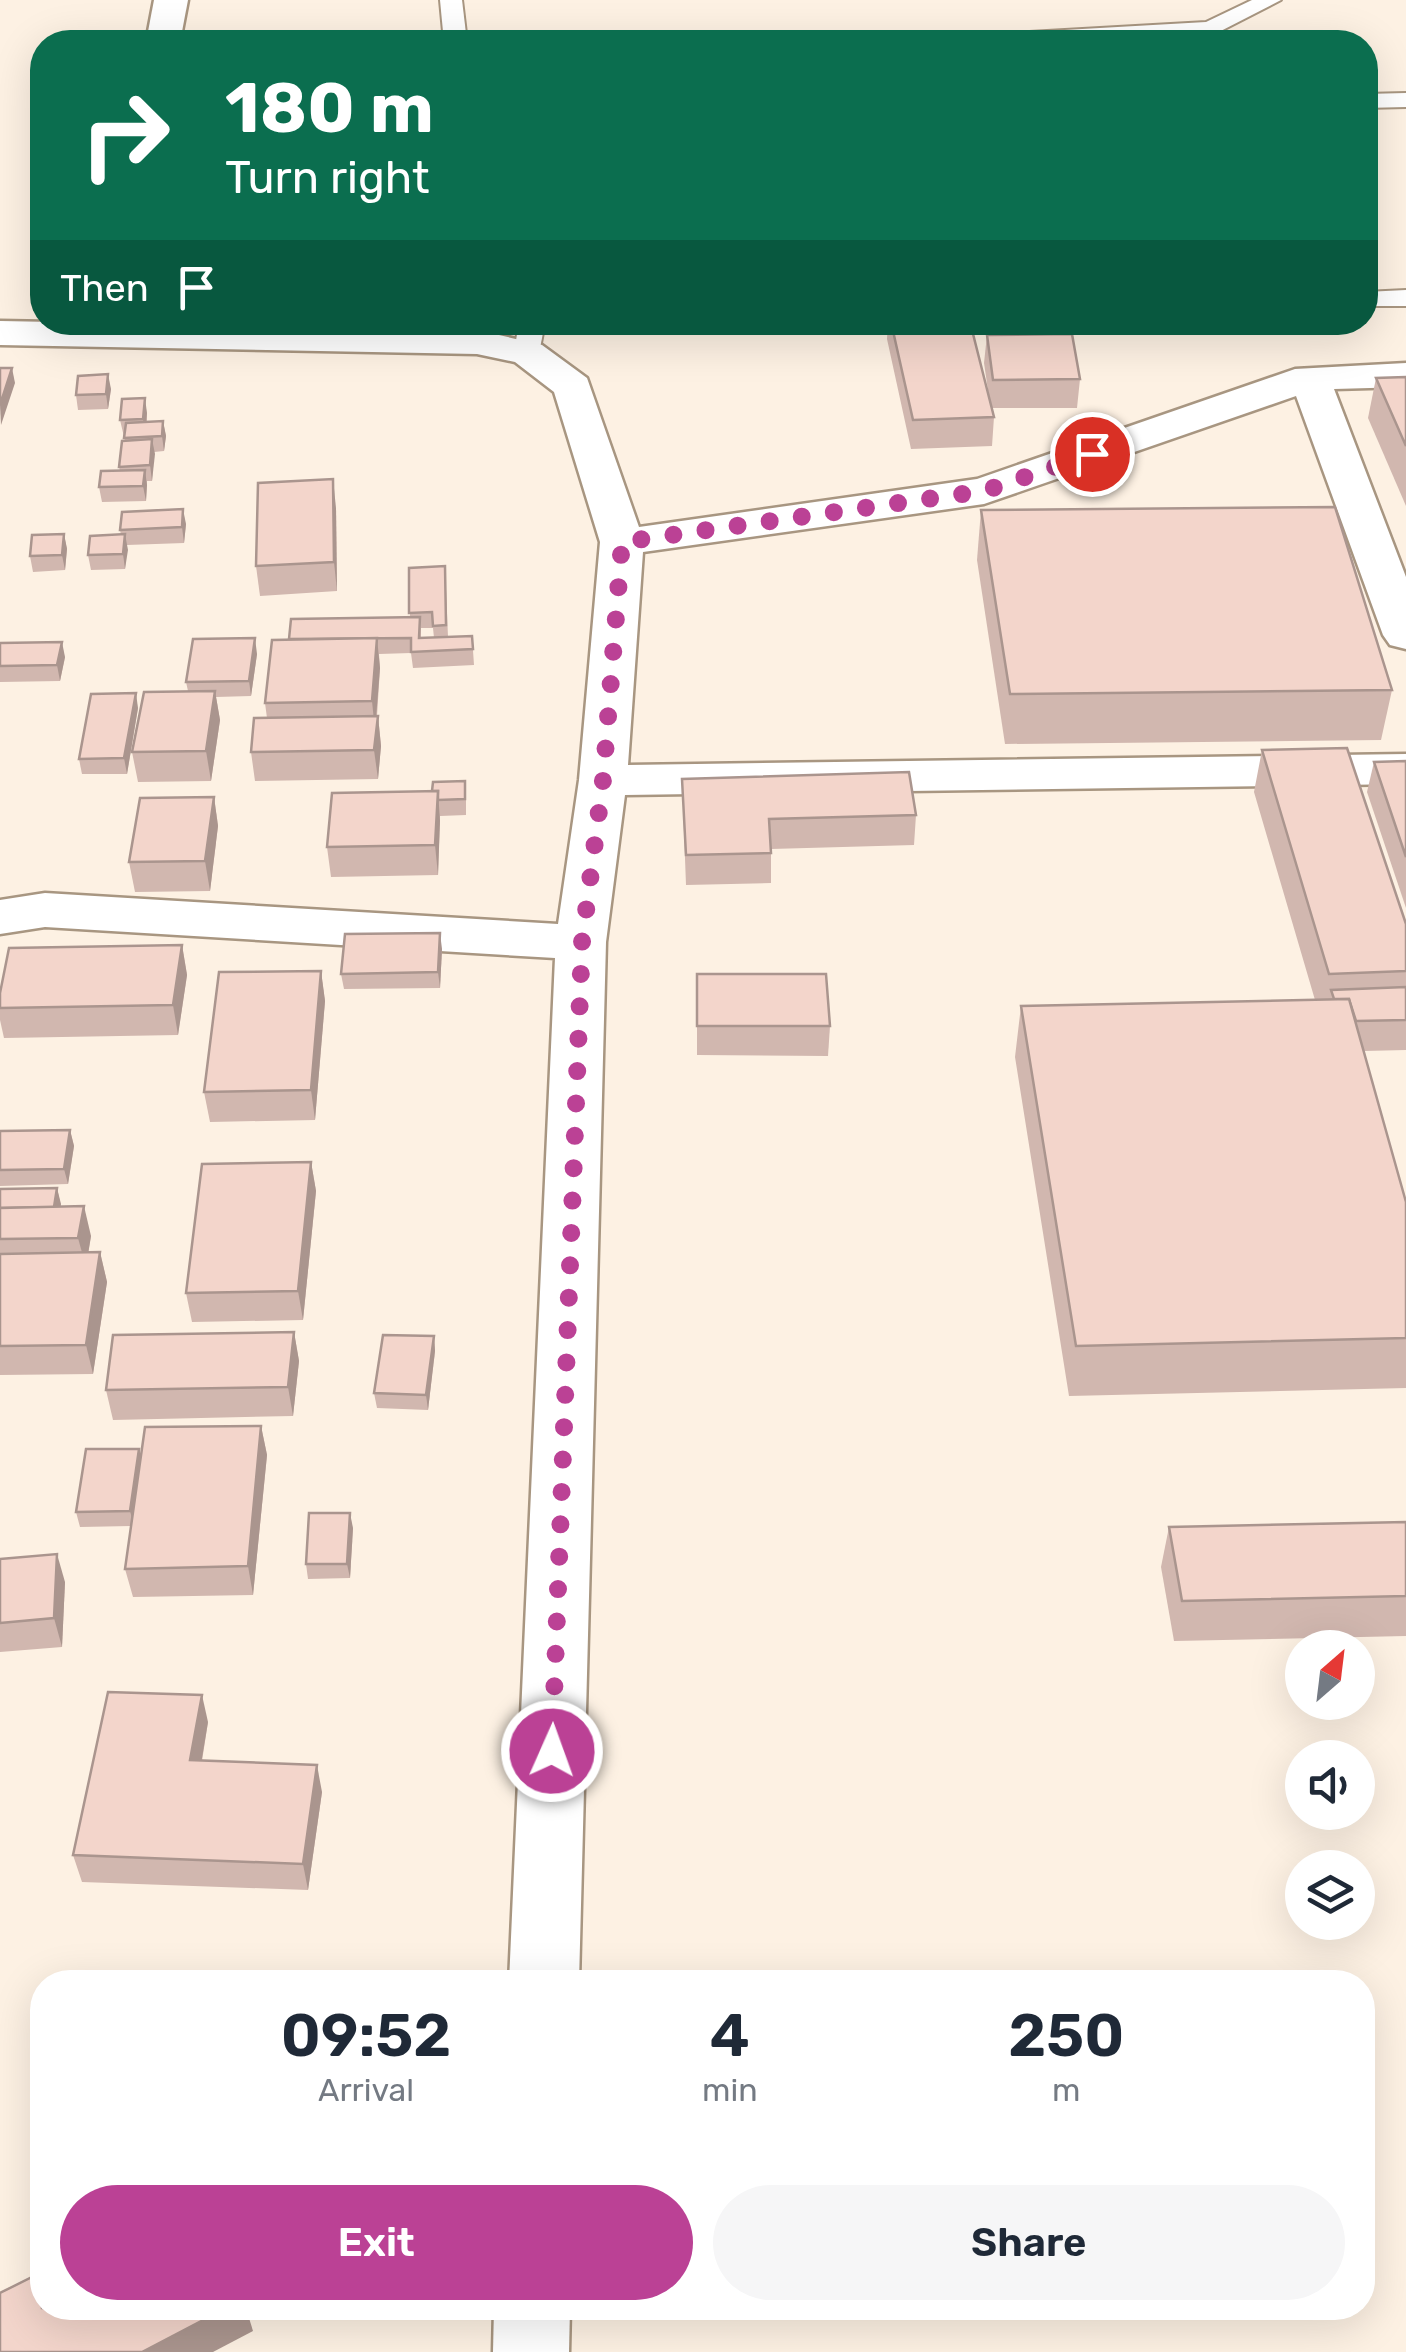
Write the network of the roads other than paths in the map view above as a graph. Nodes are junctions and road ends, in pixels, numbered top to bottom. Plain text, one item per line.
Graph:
1 (171, 0) edge
2 (451, 0) edge
3 (1270, 0) edge
4 (165, 30) edge
5 (455, 30) edge
6 (1193, 30) edge
7 (1406, 100) edge
8 (1378, 101) edge
9 (1406, 298) edge
10 (1378, 299) edge
11 (30, 332) edge
12 (0, 333) edge
13 (277, 335) edge
14 (530, 338) edge
15 (1406, 376) edge
16 (1308, 378) junction
17 (622, 542) junction
18 (1406, 635) edge
19 (1406, 769) edge
20 (603, 780) junction
21 (0, 917) edge
22 (582, 942) junction
23 (544, 1970) edge
24 (531, 2320) edge
25 (530, 2352) edge

1 - 4 street
2 - 5 lane
3 - 6 lane
7 - 8 lane
9 - 10 lane
11 - 12 street
13 - 14 street
14 - 17 street
15 - 16 street
16 - 17 street
16 - 18 street
17 - 20 street
19 - 20 street
20 - 22 street
21 - 22 street
22 - 23 street
24 - 25 street

